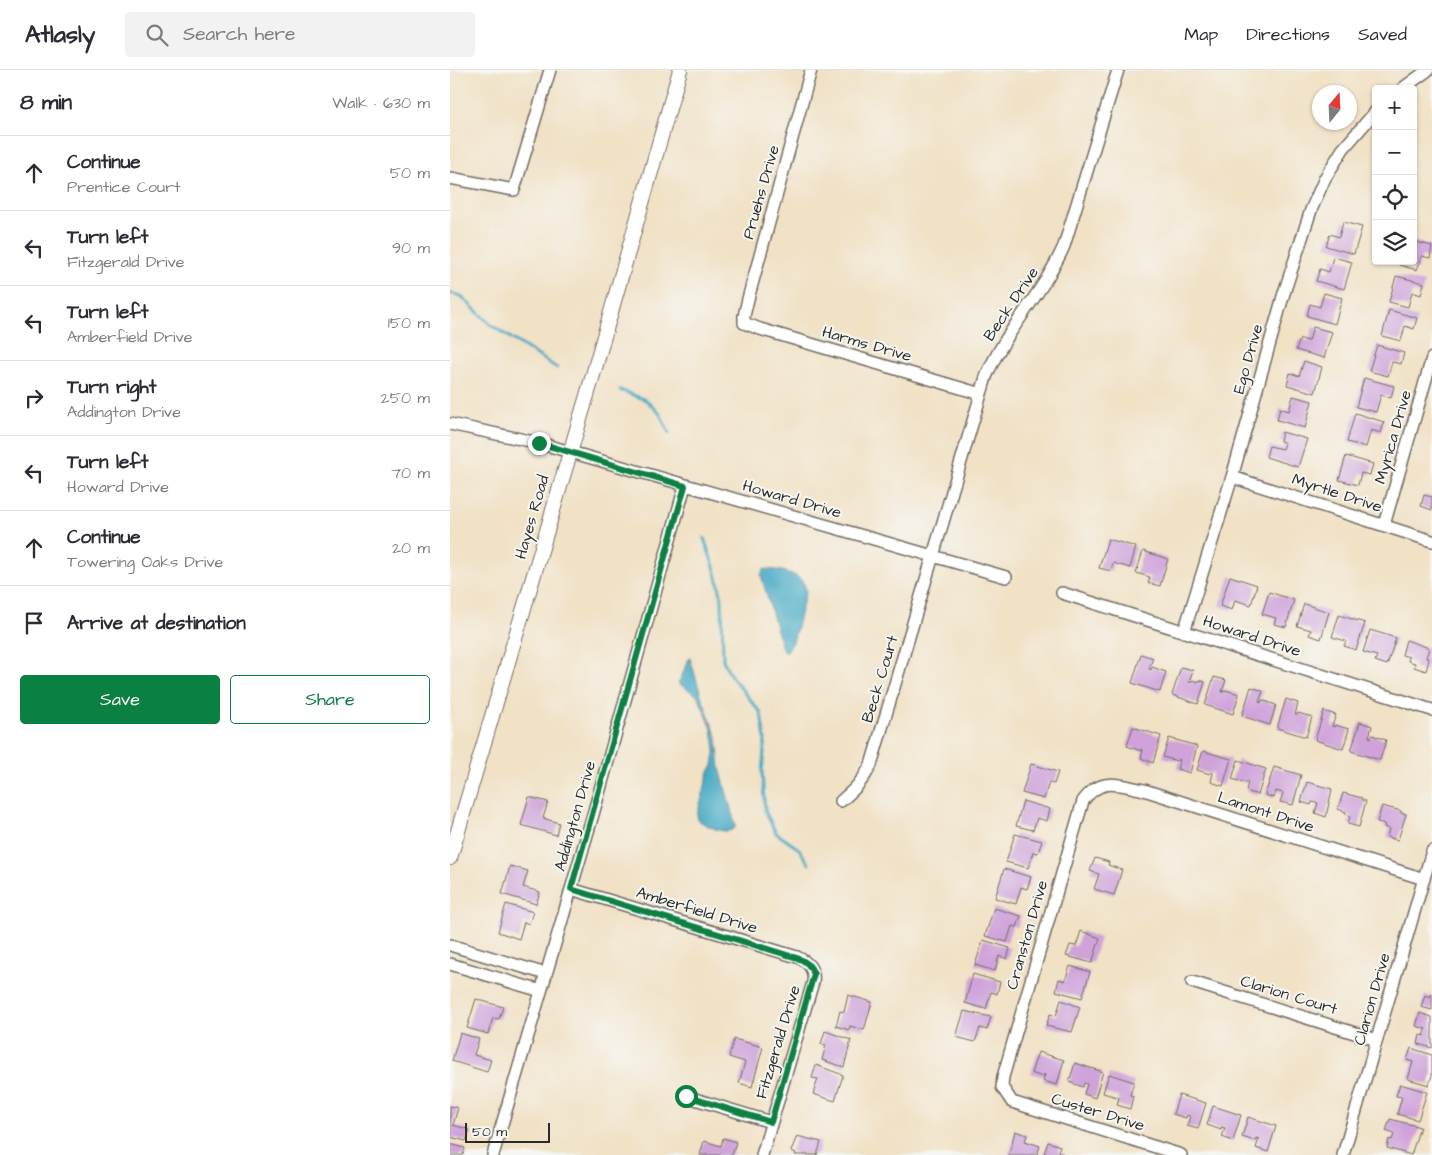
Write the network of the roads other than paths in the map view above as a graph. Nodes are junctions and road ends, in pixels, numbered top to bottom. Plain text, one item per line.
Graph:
1 (550, 70) edge
2 (680, 70) edge
3 (812, 70) edge
4 (1118, 70) edge
5 (1428, 70) edge
6 (1407, 85) edge
7 (1372, 116) edge
8 (450, 178) edge
9 (744, 323) joint
10 (1432, 358) edge
11 (980, 394) junction
12 (450, 424) edge
13 (570, 452) junction
14 (1232, 477) junction
15 (685, 486) junction
16 (1384, 526) junction
17 (1432, 541) edge
18 (933, 556) junction
19 (1006, 577) dead end
20 (1062, 593) dead end
21 (1184, 632) junction
22 (1432, 710) edge
23 (1096, 787) joint
24 (841, 801) dead end
25 (1432, 851) edge
26 (450, 858) edge
27 (1424, 879) junction
28 (571, 889) junction
29 (450, 945) edge
30 (450, 964) edge
31 (811, 967) joint
32 (546, 974) junction
33 (1192, 982) dead end
34 (541, 991) junction
35 (1377, 1040) junction
36 (686, 1096) dead end
37 (1007, 1097) joint
38 (771, 1122) junction
39 (493, 1155) edge
40 (762, 1155) edge
41 (1181, 1155) edge
42 (1343, 1155) edge

1 - 8 street
2 - 13 street, Hayes Road
3 - 9 street, Pruehs Drive
4 - 11 street, Beck Drive
5 - 6 street
7 - 14 street, Ego Drive
9 - 11 street, Harms Drive
10 - 16 street, Myrica Drive
11 - 18 street, Beck Drive
12 - 13 street, Howard Drive
13 - 15 street, Howard Drive
13 - 26 street, Hayes Road
14 - 16 street, Myrtle Drive
14 - 21 street, Ego Drive
15 - 18 street, Howard Drive
15 - 28 street, Addington Drive
16 - 17 street, Myrtle Drive
18 - 19 street, Howard Drive
18 - 24 street, Beck Court
20 - 21 street, Howard Drive
21 - 22 street, Howard Drive
23 - 27 street, Lamont Drive
23 - 37 street, Cranston Drive
25 - 27 street, Clarion Drive
27 - 35 street, Clarion Drive
28 - 31 street, Amberfield Drive
28 - 32 street, Addington Drive
29 - 32 street
30 - 34 street
31 - 38 street, Fitzgerald Drive
32 - 34 street, Addington Drive
33 - 35 street, Clarion Court
34 - 39 street, Addington Drive
35 - 42 street, Clarion Drive
36 - 38 street
37 - 41 street, Custer Drive
38 - 40 street, Fitzgerald Drive

